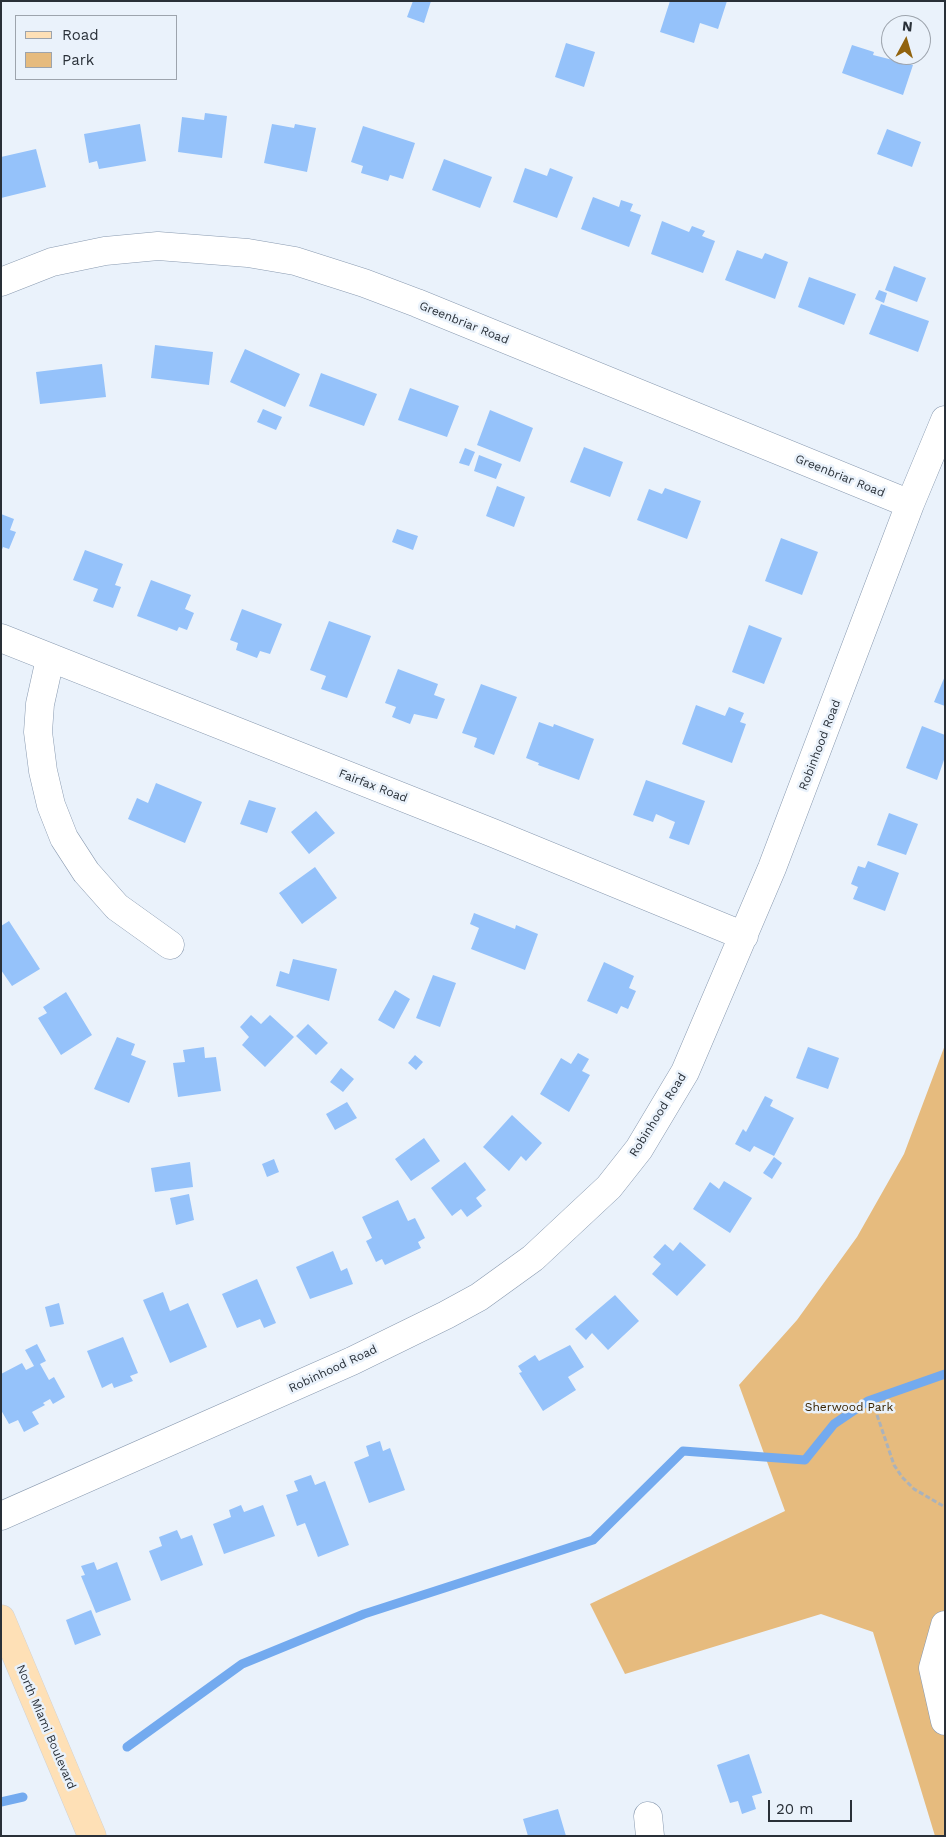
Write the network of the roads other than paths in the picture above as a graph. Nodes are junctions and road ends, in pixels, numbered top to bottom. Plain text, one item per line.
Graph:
1 (1, 282) edge
2 (945, 420) edge
3 (910, 504) junction
4 (1, 638) edge
5 (50, 659) junction
6 (744, 936) junction
7 (170, 945) dead end
8 (1, 1516) edge
9 (1, 1619) edge
10 (945, 1625) edge
11 (945, 1721) edge
12 (92, 1836) edge

1 - 3 street, Greenbriar Road
2 - 3 street, Robinhood Road
3 - 6 street, Robinhood Road
4 - 5 street, Fairfax Road
5 - 6 street, Fairfax Road
5 - 7 street
6 - 8 street, Robinhood Road
9 - 12 main road, North Miami Boulevard
10 - 11 street

